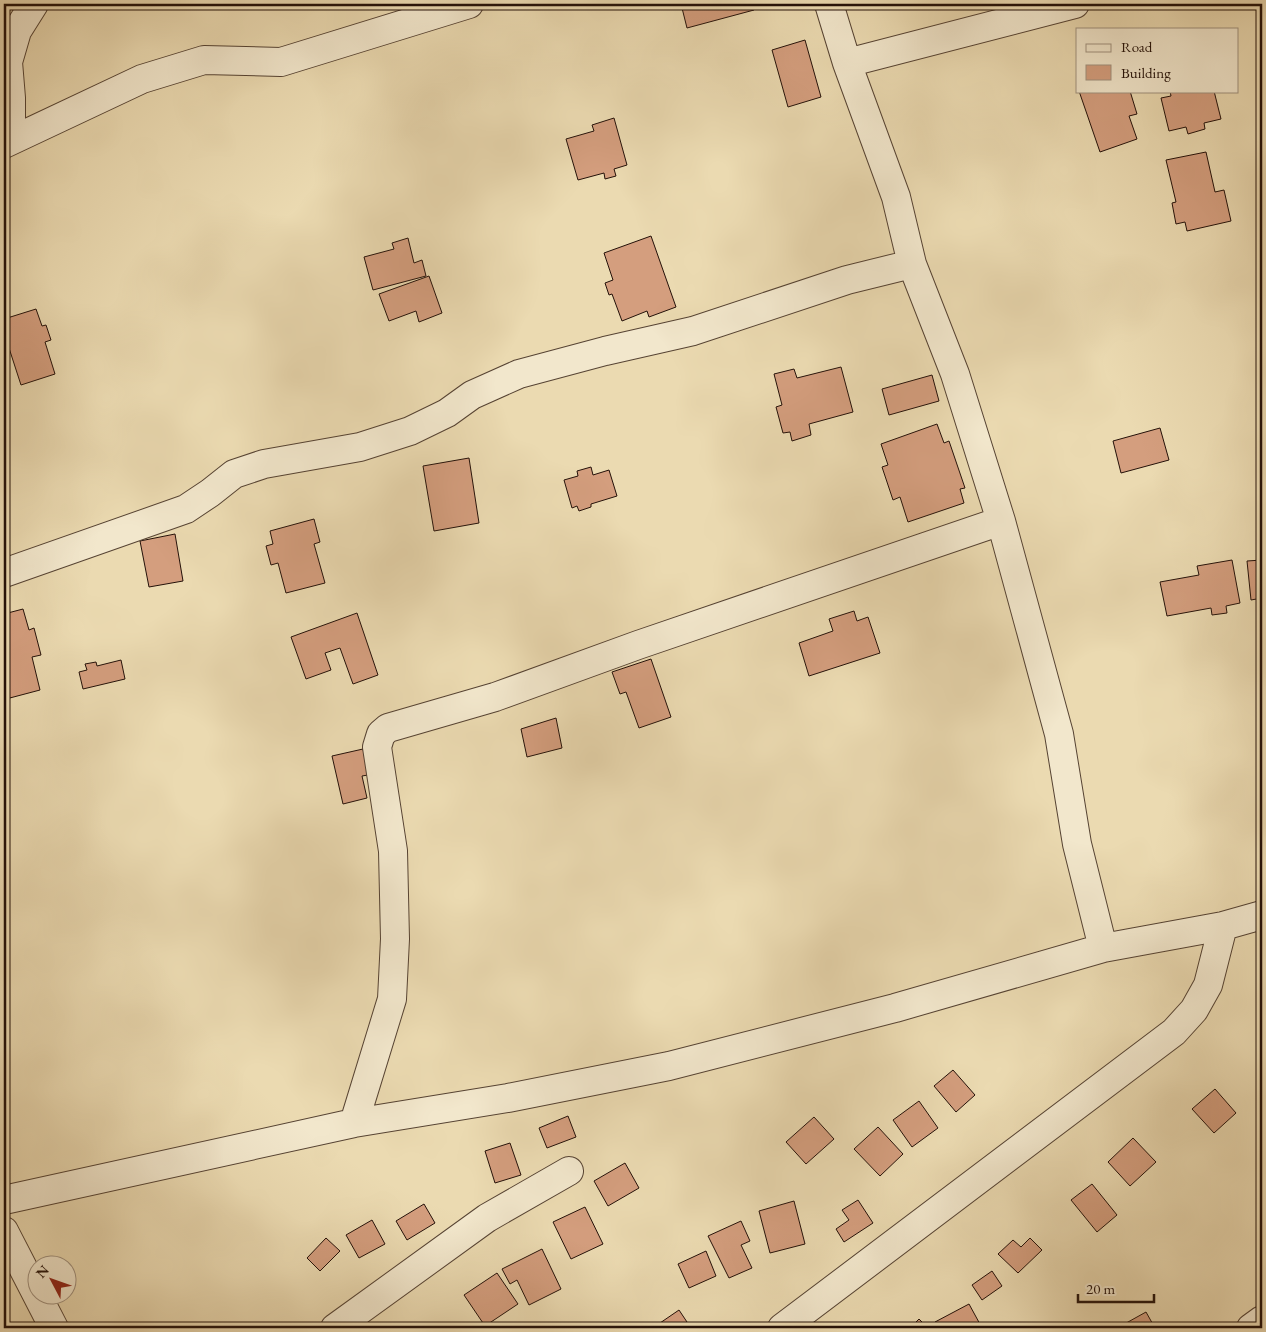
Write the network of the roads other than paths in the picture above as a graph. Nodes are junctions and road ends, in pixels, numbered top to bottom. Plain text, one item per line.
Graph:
1 (34, 4) edge
2 (469, 4) edge
3 (829, 4) edge
4 (1075, 4) edge
5 (847, 62) junction
6 (7, 142) edge
7 (912, 264) junction
8 (1000, 520) junction
9 (4, 573) edge
10 (1262, 915) edge
11 (1223, 926) junction
12 (1102, 948) junction
13 (354, 1123) junction
14 (569, 1171) dead end
15 (4, 1200) edge
16 (4, 1232) edge
17 (1262, 1320) edge
18 (54, 1328) edge
19 (335, 1328) edge
20 (782, 1328) edge
21 (1251, 1328) edge

1 - 6 street
2 - 6 street
3 - 5 street
4 - 5 street
5 - 7 street
7 - 8 street
7 - 9 street
8 - 12 street
8 - 13 street
10 - 11 street
11 - 12 street
11 - 20 street
12 - 13 street
13 - 15 street
14 - 19 street
16 - 18 street
17 - 21 street

